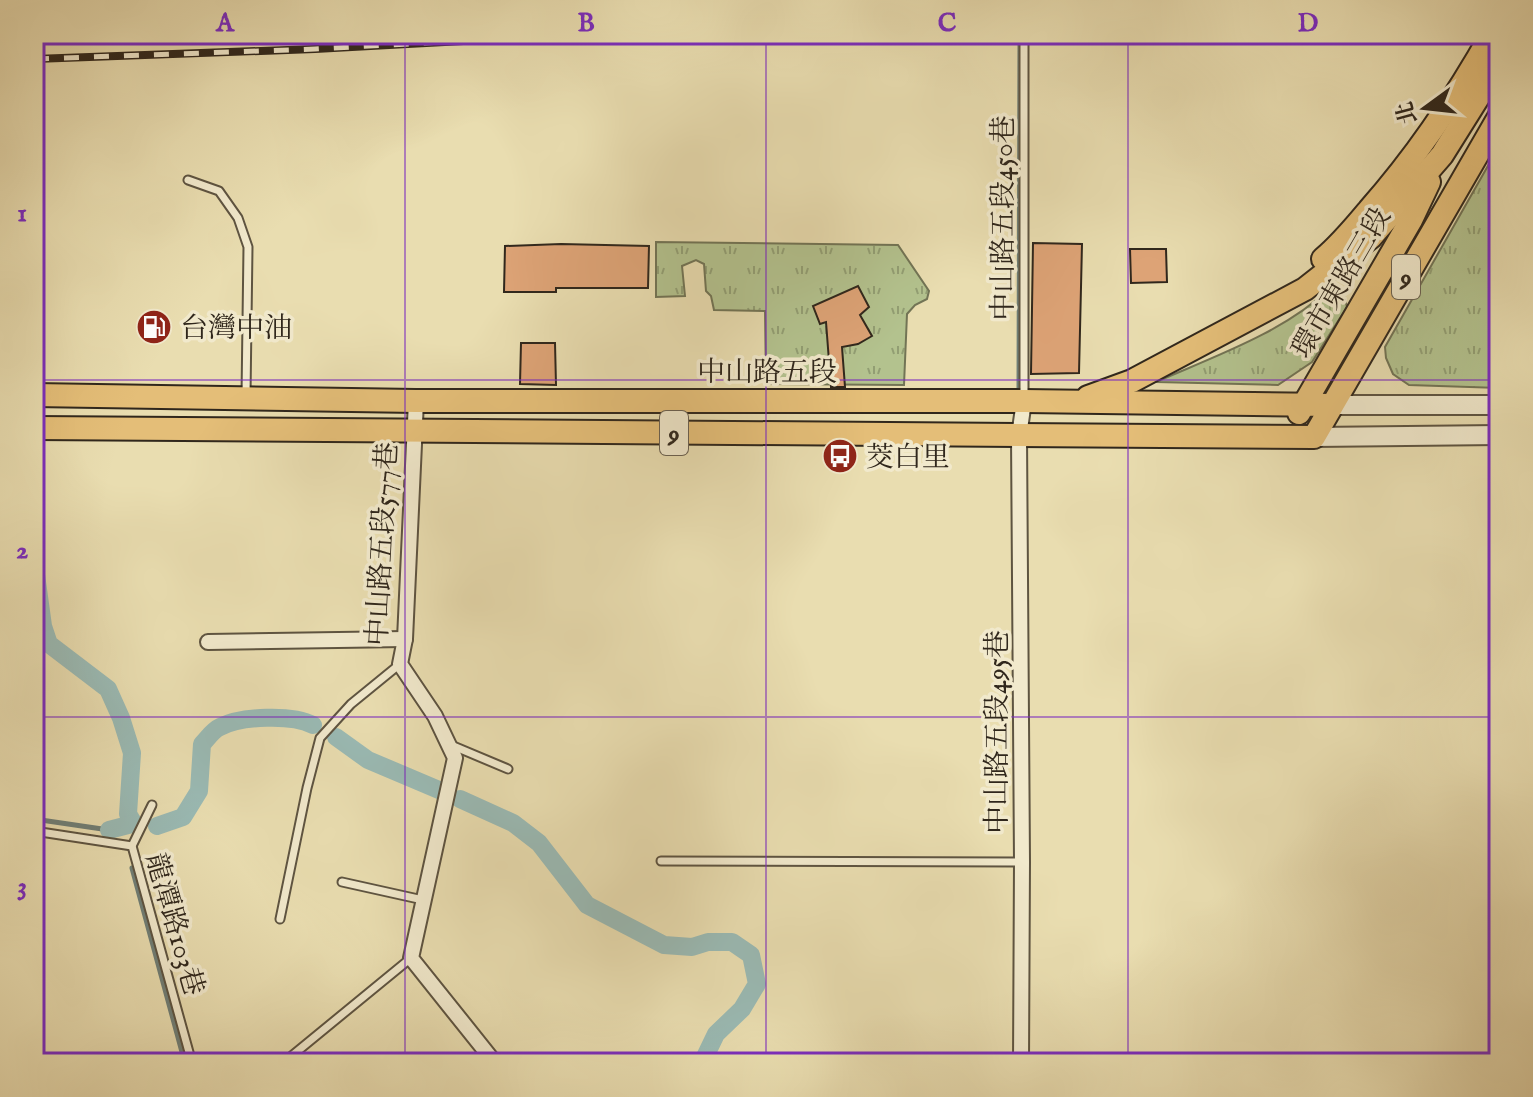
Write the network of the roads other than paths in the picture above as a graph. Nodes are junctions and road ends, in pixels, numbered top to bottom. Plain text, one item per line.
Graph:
1 (1024, 34) edge
2 (1492, 34) edge
3 (1499, 64) edge
4 (1499, 117) edge
5 (1442, 155) junction
6 (188, 180) dead end
7 (1252, 317) junction
8 (34, 395) edge
9 (246, 397) junction
10 (416, 401) junction
11 (1024, 401) junction
12 (1072, 402) junction
13 (1305, 403) junction
14 (1332, 405) junction
15 (1499, 405) edge
16 (34, 428) edge
17 (414, 431) junction
18 (1499, 435) edge
19 (1019, 436) junction
20 (1286, 436) junction
21 (1314, 437) junction
22 (405, 639) junction
23 (208, 642) dead end
24 (400, 664) junction
25 (449, 744) junction
26 (508, 769) dead end
27 (152, 805) dead end
28 (34, 831) edge
29 (132, 846) junction
30 (661, 861) dead end
31 (1022, 862) junction
32 (342, 882) dead end
33 (423, 900) junction
34 (280, 919) dead end
35 (411, 958) junction
36 (192, 1063) edge
37 (283, 1063) edge
38 (495, 1063) edge
39 (1021, 1063) edge

1 - 11 lane, 中山路五段450巷
2 - 7 main road
3 - 5 main road, 9
4 - 14 main road, 環市東路三段 / 9
5 - 7 main road
5 - 13 main road, 環市東路三段 / 9
6 - 9 lane
7 - 12 main road
8 - 9 main road, 中山路五段 / 9
9 - 10 main road, 中山路五段 / 9
10 - 11 main road, 中山路五段 / 9
10 - 17 street, 中山路五段577巷
11 - 12 main road, 中山路五段 / 9
11 - 19 street, 中山路五段495巷
12 - 13 main road, 中山路五段 / 9
13 - 14 main road, 中山路五段 / 9
13 - 20 main road, 環市東路三段 / 9
14 - 15 street, 中山路五段
14 - 21 main road, 環市東路三段 / 9
16 - 17 main road, 9
17 - 19 main road, 9
17 - 22 street, 中山路五段577巷
18 - 21 street
19 - 20 main road, 9
19 - 31 street, 中山路五段495巷
20 - 21 main road, 9
22 - 23 street
22 - 24 street, 中山路五段577巷
24 - 25 street, 中山路五段577巷
24 - 34 lane
25 - 26 lane
25 - 33 street, 中山路五段577巷
27 - 29 lane
28 - 29 lane, 龍潭路103巷
29 - 36 lane, 龍潭路103巷
30 - 31 lane
31 - 39 street, 中山路五段495巷
32 - 33 lane
33 - 35 street, 中山路五段577巷
35 - 37 lane
35 - 38 street

